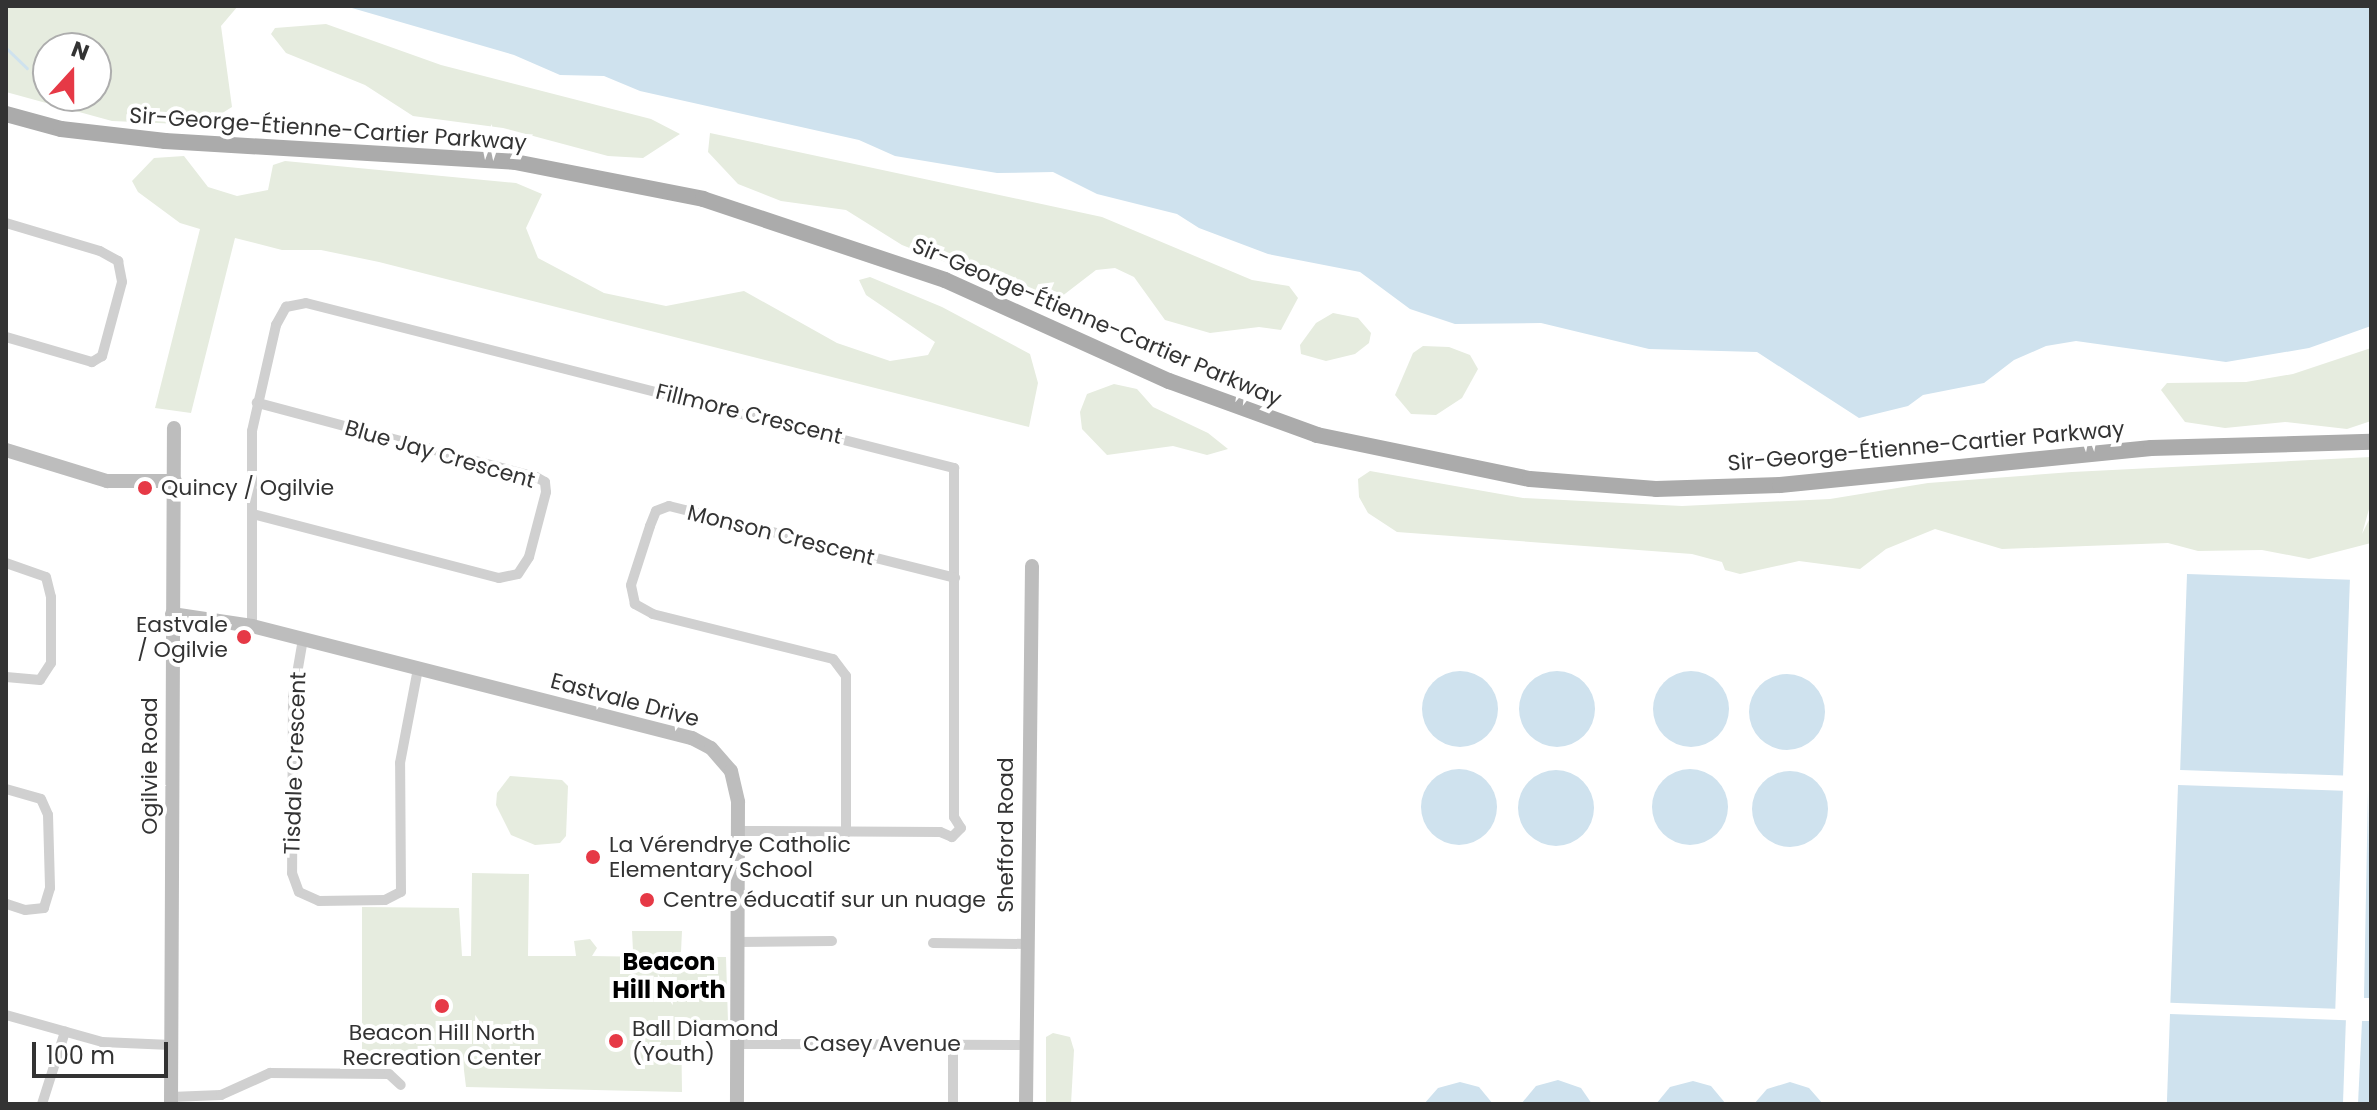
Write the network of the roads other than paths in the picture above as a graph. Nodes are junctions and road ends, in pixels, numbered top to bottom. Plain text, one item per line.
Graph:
1 (6, 114) edge
2 (6, 223) edge
3 (6, 337) edge
4 (257, 403) junction
5 (174, 428) dead end
6 (2371, 442) edge
7 (6, 450) edge
8 (175, 481) junction
9 (253, 514) junction
10 (6, 563) edge
11 (1032, 566) dead end
12 (955, 578) junction
13 (172, 614) junction
14 (252, 626) junction
15 (303, 639) junction
16 (418, 669) junction
17 (6, 677) edge
18 (6, 789) edge
19 (738, 831) junction
20 (846, 833) junction
21 (6, 904) edge
22 (832, 941) dead end
23 (737, 942) junction
24 (933, 943) dead end
25 (1027, 944) junction
26 (6, 1015) edge
27 (65, 1032) junction
28 (737, 1044) junction
29 (953, 1044) junction
30 (171, 1045) junction
31 (1026, 1045) junction
32 (401, 1085) dead end
33 (171, 1101) edge
34 (42, 1104) edge
35 (737, 1104) edge
36 (953, 1104) edge
37 (1026, 1104) edge

1 - 6 main road, Sir-George-Étienne-Cartier Parkway
2 - 3 street
4 - 9 street, Fillmore Crescent
4 - 9 street, Blue Jay Crescent
4 - 12 street, Fillmore Crescent
5 - 8 street, Ogilvie Road
7 - 8 street
8 - 13 street, Ogilvie Road
9 - 14 street, Fillmore Crescent
10 - 17 street
11 - 25 street, Shefford Road
12 - 20 street, Fillmore Crescent
12 - 20 street, Monson Crescent
13 - 14 street, Eastvale Drive
13 - 30 street, Ogilvie Road
14 - 15 street, Eastvale Drive
15 - 16 street, Eastvale Drive
15 - 16 street, Tisdale Crescent
16 - 19 street, Eastvale Drive
18 - 21 street
19 - 20 street, Fillmore Crescent
19 - 23 street, Eastvale Drive
22 - 23 street
23 - 28 street, Eastvale Drive
24 - 25 street
25 - 31 street, Shefford Road
26 - 27 street
27 - 30 street
27 - 34 street
28 - 29 street, Casey Avenue
28 - 35 street, Eastvale Drive
29 - 31 street, Casey Avenue
29 - 36 street
30 - 33 street, Ogilvie Road
31 - 37 street, Shefford Road
32 - 33 street

